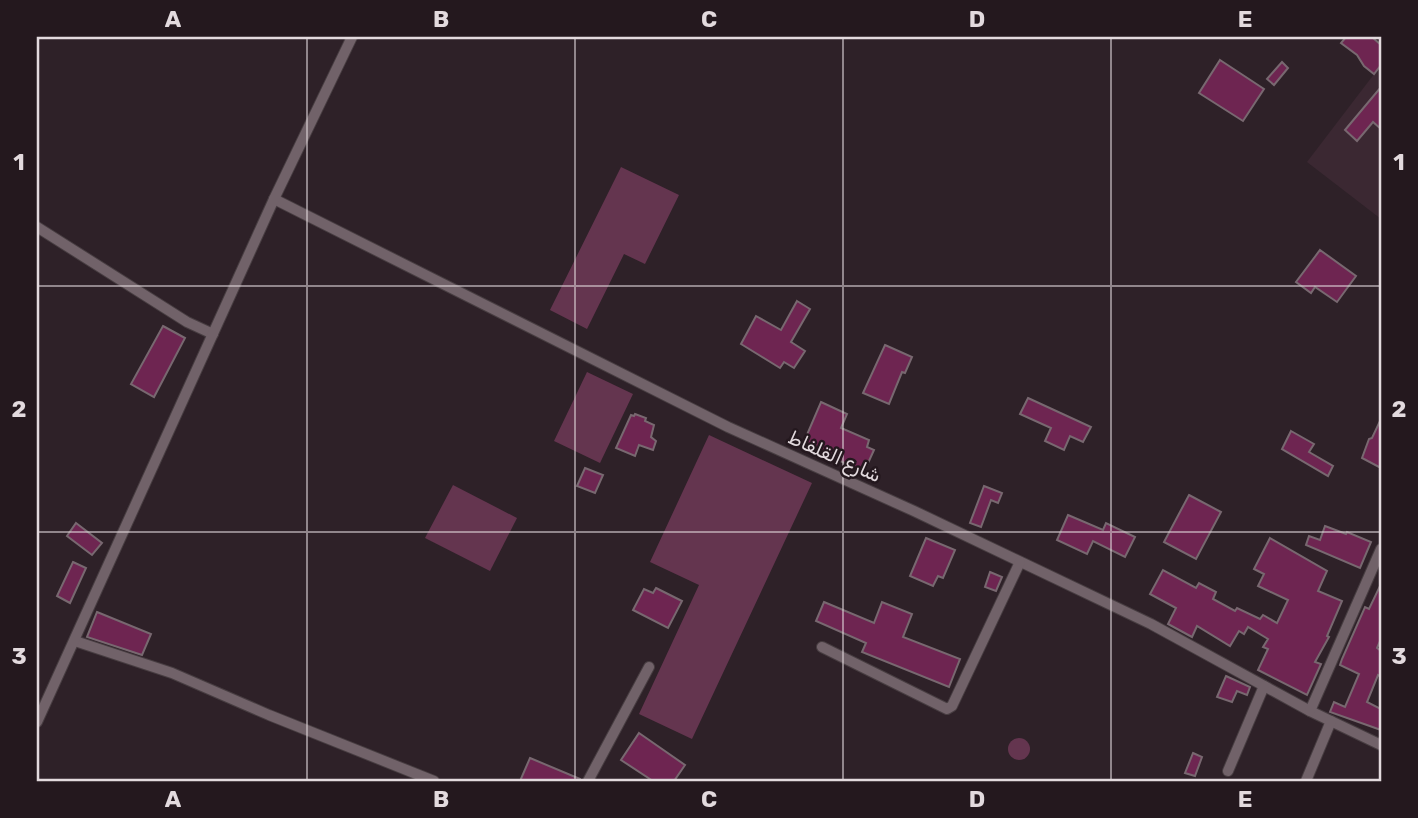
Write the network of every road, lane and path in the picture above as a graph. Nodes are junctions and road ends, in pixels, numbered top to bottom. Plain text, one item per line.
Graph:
1 (352, 37) edge
2 (274, 199) junction
3 (37, 227) edge
4 (214, 334) junction
5 (1381, 549) edge
6 (1020, 562) junction
7 (75, 641) junction
8 (822, 647) dead end
9 (649, 667) dead end
10 (1264, 686) junction
11 (1310, 710) junction
12 (1331, 721) junction
13 (37, 722) edge
14 (1381, 745) edge
15 (1228, 771) dead end
16 (435, 781) edge
17 (588, 781) edge
18 (1306, 781) edge

1 - 2 street
2 - 4 street
2 - 6 street, شارع القلفاط
3 - 4 street
4 - 7 street
5 - 11 street
6 - 8 street
6 - 10 street, شارع القلفاط
7 - 13 street
7 - 16 street
9 - 17 street
10 - 11 street, شارع القلفاط
10 - 15 street
11 - 12 street, شارع القلفاط
12 - 14 street, شارع القلفاط
12 - 18 street

